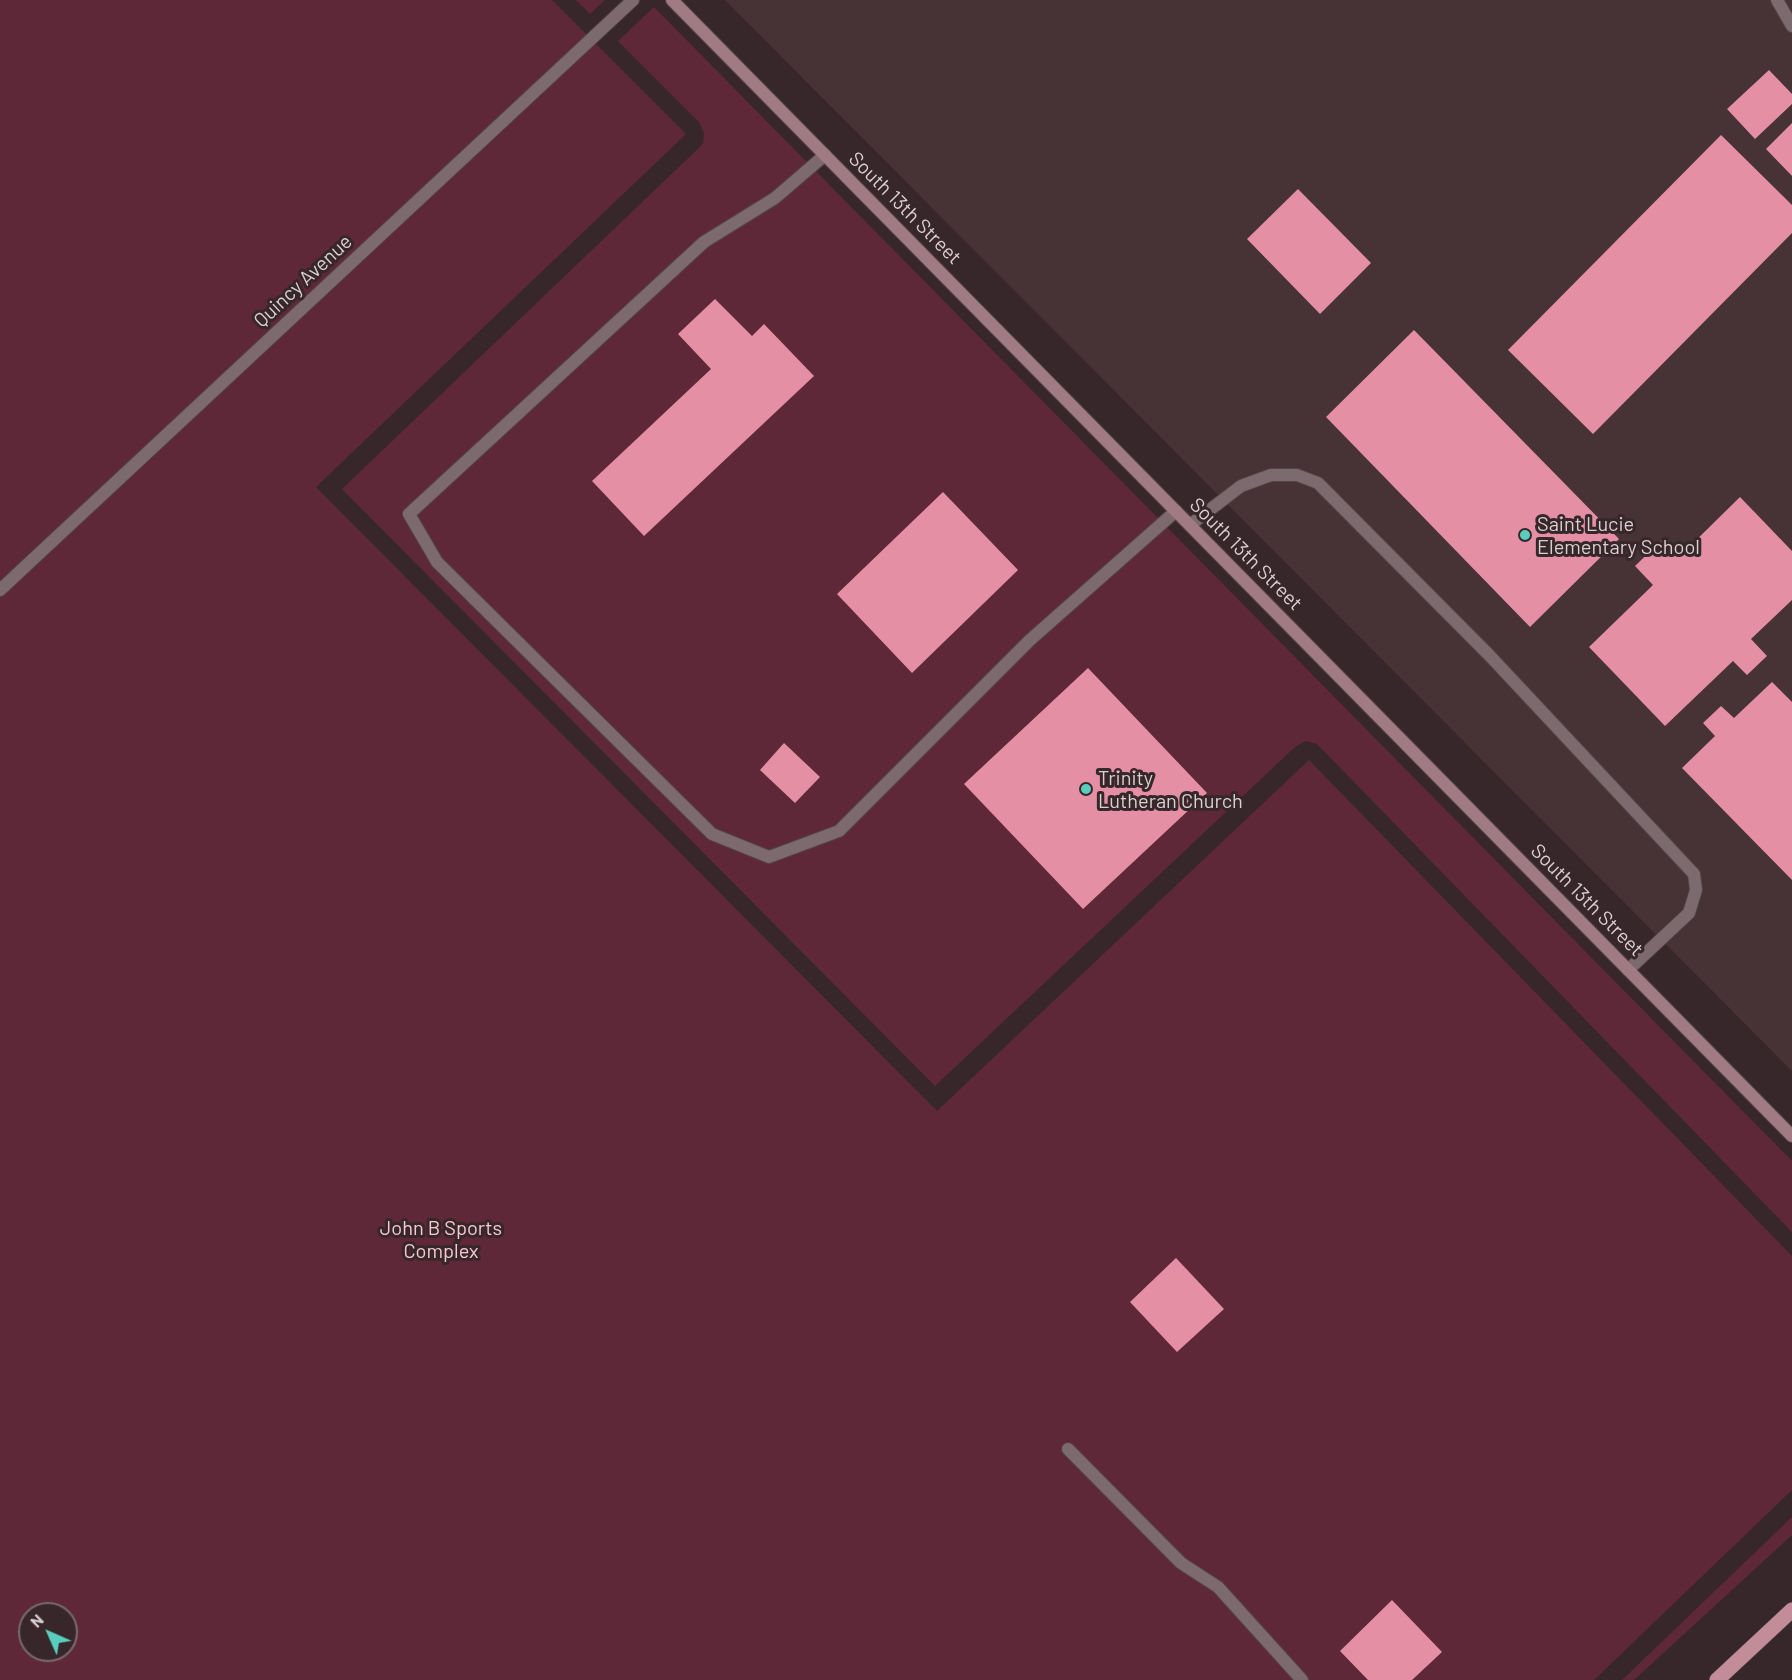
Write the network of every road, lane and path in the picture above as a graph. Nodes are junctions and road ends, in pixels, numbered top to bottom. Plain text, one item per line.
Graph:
1 (633, 0) edge
2 (672, 0) edge
3 (1777, 0) edge
4 (1792, 26) edge
5 (825, 155) junction
6 (1176, 511) junction
7 (1190, 525) junction
8 (0, 591) edge
9 (1628, 970) junction
10 (1792, 1136) edge
11 (1068, 1449) dead end
12 (1792, 1610) edge
13 (1302, 1680) edge
14 (1717, 1680) edge

1 - 8 street, Quincy Avenue
2 - 5 street, South 13th Street
3 - 4 street
5 - 6 street, South 13th Street
5 - 6 street
6 - 7 street, South 13th Street
7 - 9 street, South 13th Street
7 - 9 street
9 - 10 street, South 13th Street
11 - 13 street
12 - 14 main road

